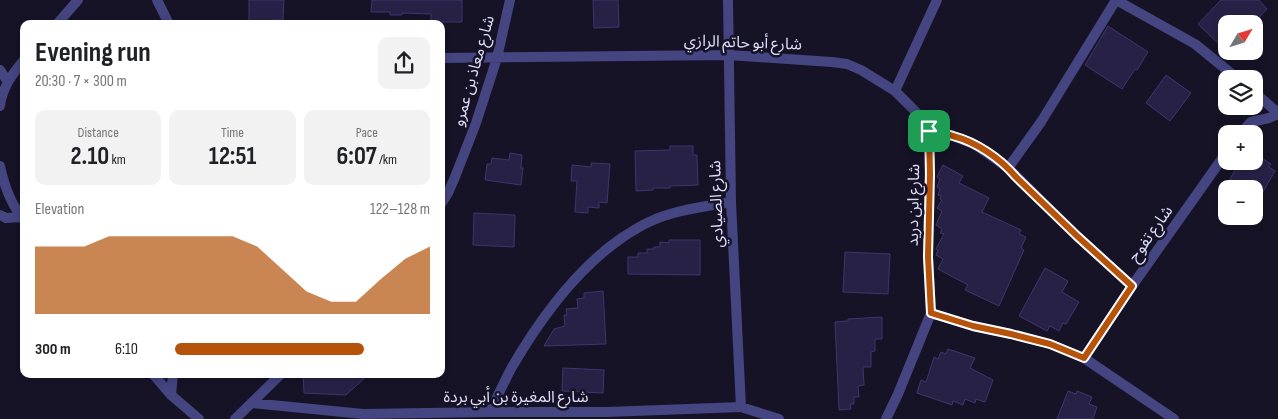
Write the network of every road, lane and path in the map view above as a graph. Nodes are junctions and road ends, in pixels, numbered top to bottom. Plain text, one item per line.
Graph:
1 (78, 0) edge
2 (157, 0) edge
3 (510, 0) edge
4 (728, 0) edge
5 (936, 0) edge
6 (1116, 0) edge
7 (1129, 3) edge
8 (60, 20) edge
9 (168, 20) edge
10 (729, 55) junction
11 (445, 58) edge
12 (497, 58) junction
13 (20, 66) edge
14 (0, 70) edge
15 (1227, 70) edge
16 (8, 82) junction
17 (895, 91) junction
18 (1263, 100) edge
19 (0, 106) edge
20 (1278, 113) edge
21 (1248, 125) edge
22 (929, 131) junction
23 (1218, 163) edge
24 (0, 166) edge
25 (1008, 168) junction
26 (445, 198) edge
27 (731, 202) junction
28 (20, 215) edge
29 (0, 216) edge
30 (20, 219) edge
31 (1132, 286) junction
32 (931, 313) junction
33 (1084, 358) junction
34 (156, 378) edge
35 (173, 378) edge
36 (277, 378) edge
37 (171, 395) junction
38 (251, 403) junction
39 (741, 407) junction
40 (490, 412) junction
41 (199, 419) edge
42 (235, 419) edge
43 (779, 419) edge
44 (886, 419) edge
45 (1174, 419) edge

1 - 8 street
2 - 9 street
3 - 12 street, شارع معاذ بن عمرو
4 - 10 street, شارع الصيادي
5 - 17 street
6 - 7 street
6 - 25 street
7 - 15 street
10 - 12 street, شارع أبو حاتم الرازي
10 - 17 street, شارع أبو حاتم الرازي
10 - 27 street, شارع الصيادي
11 - 12 street, شارع أبو حاتم الرازي
12 - 26 street, شارع معاذ بن عمرو
13 - 16 street
14 - 16 street
16 - 19 street
17 - 22 street, شارع أبو حاتم الرازي
18 - 20 street
20 - 21 street
22 - 25 street
22 - 32 street, شارع ابن دريد
23 - 31 street, شارع تفوح
24 - 28 street
25 - 31 street
27 - 39 street, شارع الصيادي
27 - 40 street
29 - 30 street
31 - 33 street, شارع تفوح
32 - 33 street
32 - 44 street, شارع ابن دريد
33 - 45 street
34 - 37 street
35 - 37 street
36 - 38 street
37 - 41 street
38 - 40 street, شارع المغيرة بن أبي بردة
38 - 42 street
39 - 40 street, شارع المغيرة بن أبي بردة
39 - 43 street, شارع المغيرة بن أبي بردة

